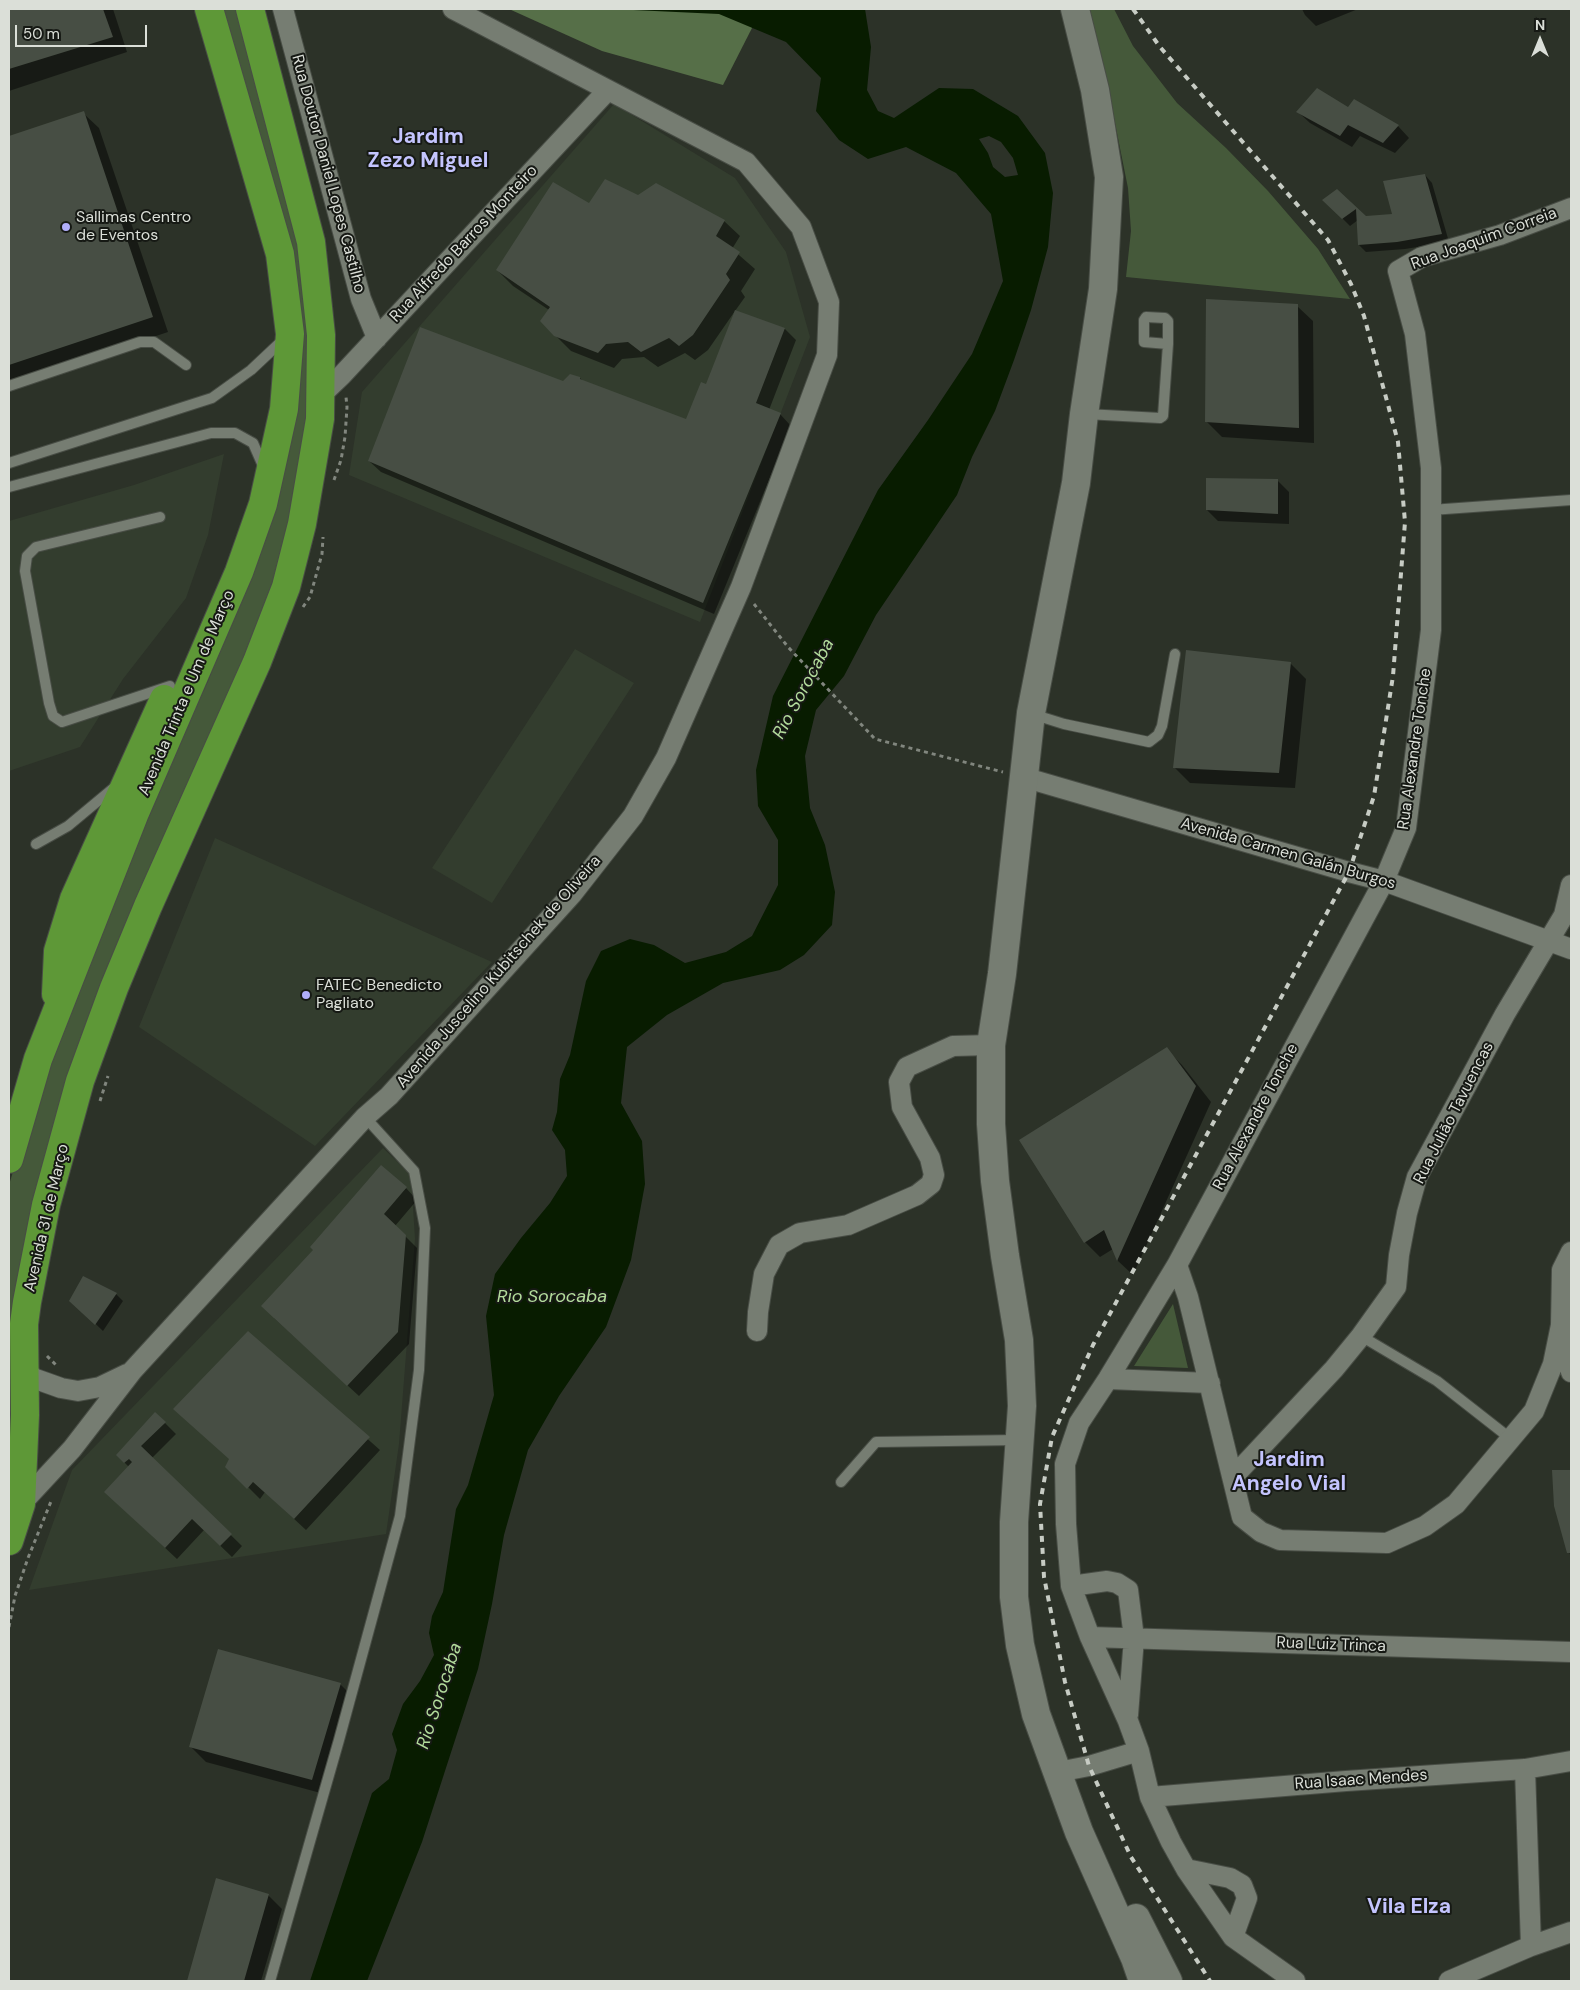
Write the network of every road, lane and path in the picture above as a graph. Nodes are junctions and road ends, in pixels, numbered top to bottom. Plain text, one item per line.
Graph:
1 (209, 9) edge
2 (250, 9) edge
3 (283, 9) edge
4 (453, 9) edge
5 (1075, 9) edge
6 (607, 91) junction
7 (1571, 208) edge
8 (1398, 271) joint
9 (290, 334) junction
10 (377, 338) junction
11 (1168, 344) dead end
12 (186, 365) dead end
13 (9, 386) edge
14 (320, 396) junction
15 (1084, 414) junction
16 (9, 463) edge
17 (268, 477) junction
18 (9, 487) edge
19 (1571, 500) edge
20 (263, 504) junction
21 (1431, 510) junction
22 (160, 517) dead end
23 (741, 587) junction
24 (1176, 654) dead end
25 (170, 686) junction
26 (1031, 713) junction
27 (130, 774) junction
28 (1023, 777) junction
29 (36, 844) dead end
30 (1384, 881) junction
31 (1571, 885) edge
32 (1550, 941) junction
33 (1571, 949) edge
34 (56, 1013) junction
35 (991, 1044) junction
36 (34, 1072) junction
37 (9, 1116) edge
38 (365, 1117) junction
39 (9, 1159) edge
40 (1571, 1252) edge
41 (1177, 1265) junction
42 (1561, 1325) junction
43 (757, 1331) dead end
44 (1361, 1336) junction
45 (9, 1342) edge
46 (24, 1366) junction
47 (133, 1370) junction
48 (1571, 1372) edge
49 (1108, 1379) junction
50 (1210, 1383) junction
51 (1511, 1439) junction
52 (1020, 1440) junction
53 (1233, 1477) junction
54 (841, 1482) dead end
55 (15, 1506) edge
56 (9, 1541) edge
57 (1071, 1586) junction
58 (1090, 1637) junction
59 (1134, 1638) junction
60 (1571, 1652) edge
61 (1128, 1721) junction
62 (1139, 1751) junction
63 (1571, 1761) edge
64 (1525, 1768) junction
65 (1061, 1780) junction
66 (1150, 1797) junction
67 (1186, 1869) junction
68 (1571, 1932) edge
69 (1233, 1937) junction
70 (1531, 1946) junction
71 (270, 1981) edge
72 (1143, 1981) edge
73 (1168, 1981) edge
74 (1295, 1981) edge
75 (1449, 1981) edge

1 - 9 highway, Avenida Trinta e Um de Março
2 - 14 highway
3 - 10 street, Rua Doutor Daniel Lopes Castilho
4 - 6 street, Avenida Juscelino Kubitschek de Oliveira
5 - 15 main road
6 - 10 street, Rua Alfredo Barros Monteiro
6 - 23 street, Avenida Juscelino Kubitschek de Oliveira
7 - 8 street, Rua Joaquim Correia
8 - 21 street, Rua Alexandre Tonche
9 - 16 lane
9 - 17 highway, Avenida Trinta e Um de Março
10 - 14 street, Rua Alfredo Barros Monteiro
11 - 15 lane
12 - 13 lane
14 - 46 highway, Avenida 31 de Março
15 - 26 main road
17 - 18 lane
17 - 20 highway, Avenida Trinta e Um de Março
19 - 21 lane
20 - 25 highway
20 - 34 highway, Avenida Trinta e Um de Março
21 - 30 street, Rua Alexandre Tonche
22 - 25 lane
23 - 28 path
23 - 38 street, Avenida Juscelino Kubitschek de Oliveira
24 - 26 lane
25 - 27 highway
26 - 28 main road
27 - 29 lane
27 - 34 highway
28 - 30 street, Avenida Carmen Galán Burgos
28 - 35 main road
30 - 32 street, Avenida Carmen Galán Burgos
30 - 41 street, Rua Alexandre Tonche
31 - 32 street, Rua Julião Tavuencas
32 - 33 street, Avenida Carmen Galán Burgos
32 - 44 street, Rua Julião Tavuencas
34 - 36 highway
35 - 43 street
35 - 52 main road
36 - 37 main road
36 - 39 highway
38 - 47 street, Avenida Juscelino Kubitschek de Oliveira
38 - 71 lane
40 - 42 street
41 - 49 street, Rua Alexandre Tonche
41 - 50 street
42 - 48 street
42 - 51 street
44 - 51 lane
44 - 53 street, Rua Julião Tavuencas
45 - 46 highway
46 - 47 street, Avenida Juscelino Kubitschek de Oliveira
46 - 55 highway, Avenida 31 de Março
47 - 55 street, Avenida Juscelino Kubitschek de Oliveira
49 - 50 street
49 - 57 street, Rua Alexandre Tonche
50 - 53 street
51 - 53 street
52 - 54 lane
52 - 65 main road
55 - 56 highway, Avenida 31 de Março
57 - 58 street, Rua Alexandre Tonche
57 - 59 street
58 - 59 street, Rua Luiz Trinca
58 - 61 street, Rua Alexandre Tonche
59 - 60 street, Rua Luiz Trinca
59 - 61 street
61 - 62 street, Rua Alexandre Tonche
62 - 65 street
62 - 66 street, Rua Alexandre Tonche
63 - 64 street, Rua Isaac Mendes
64 - 66 street, Rua Isaac Mendes
64 - 70 street
65 - 72 main road
65 - 73 main road
66 - 67 street, Rua Alexandre Tonche
67 - 69 street, Rua Alexandre Tonche
67 - 69 street
68 - 70 street
69 - 74 street, Rua Alexandre Tonche
70 - 75 street

